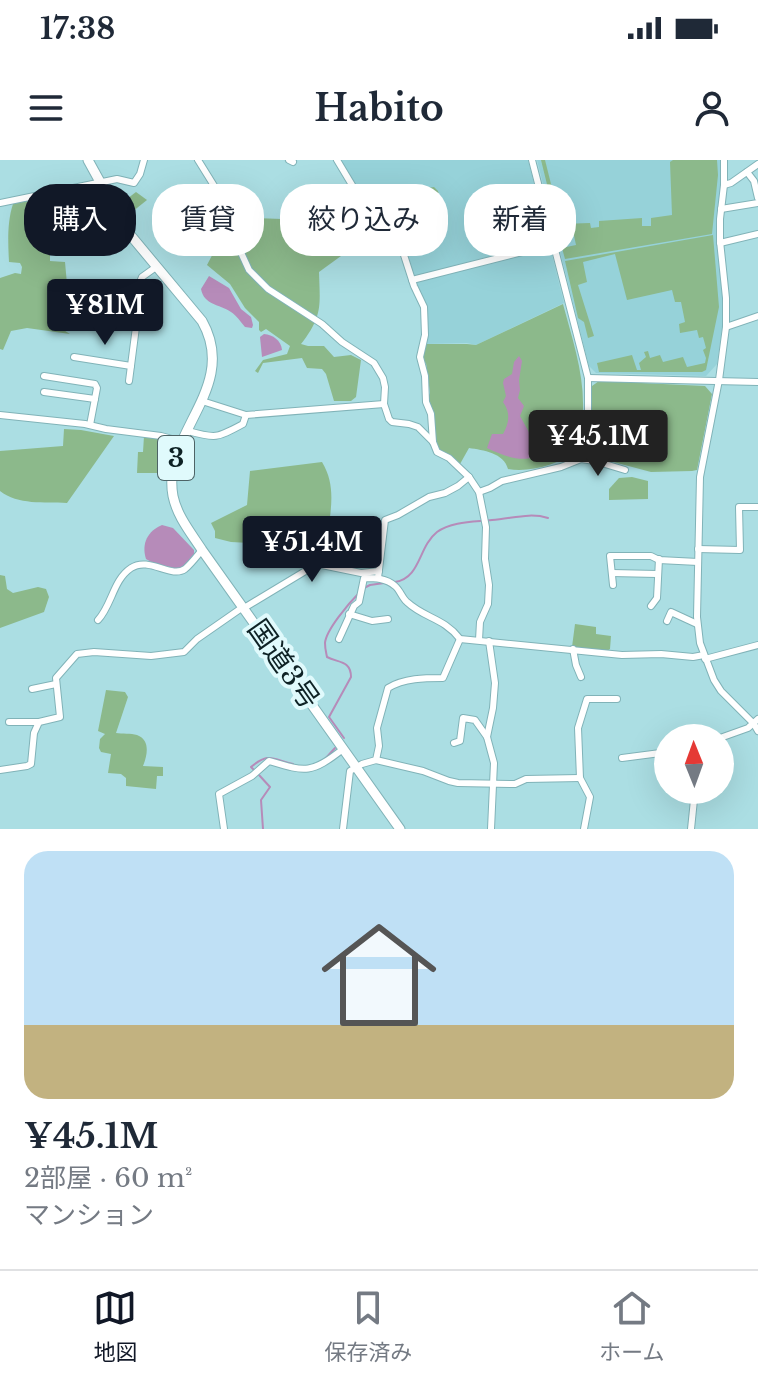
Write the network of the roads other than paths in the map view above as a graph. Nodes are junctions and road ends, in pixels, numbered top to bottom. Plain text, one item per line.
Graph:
1 (88, 160) edge
2 (144, 160) edge
3 (198, 160) edge
4 (337, 160) edge
5 (532, 160) edge
6 (724, 160) edge
7 (758, 164) edge
8 (747, 172) junction
9 (100, 183) junction
10 (538, 184) edge
11 (724, 185) junction
12 (758, 200) edge
13 (0, 203) edge
14 (721, 209) junction
15 (758, 234) edge
16 (720, 243) junction
17 (507, 256) edge
18 (557, 256) edge
19 (156, 267) junction
20 (412, 280) junction
21 (758, 316) edge
22 (726, 327) junction
23 (74, 357) dead end
24 (131, 366) junction
25 (44, 376) dead end
26 (588, 378) junction
27 (719, 380) junction
28 (129, 381) dead end
29 (758, 382) edge
30 (44, 392) dead end
31 (95, 399) junction
32 (202, 401) junction
33 (384, 404) junction
34 (0, 415) edge
35 (246, 415) junction
36 (90, 425) junction
37 (188, 431) junction
38 (183, 442) junction
39 (433, 442) junction
40 (581, 459) junction
41 (625, 470) dead end
42 (469, 477) junction
43 (688, 477) dead end
44 (700, 477) junction
45 (479, 492) junction
46 (758, 507) edge
47 (698, 549) junction
48 (202, 550) junction
49 (659, 559) junction
50 (698, 562) junction
51 (612, 573) junction
52 (378, 574) junction
53 (657, 574) junction
54 (613, 585) dead end
55 (651, 606) dead end
56 (243, 607) junction
57 (349, 614) junction
58 (388, 619) dead end
59 (98, 620) dead end
60 (667, 621) dead end
61 (697, 624) junction
62 (339, 639) dead end
63 (460, 639) junction
64 (479, 640) junction
65 (489, 641) junction
66 (758, 645) edge
67 (573, 649) junction
68 (704, 657) junction
69 (581, 677) dead end
70 (56, 684) junction
71 (32, 689) dead end
72 (617, 699) dead end
73 (21, 710) dead end
74 (756, 721) edge
75 (9, 722) dead end
76 (22, 722) junction
77 (39, 722) junction
78 (758, 731) edge
79 (734, 734) edge
80 (487, 737) junction
81 (454, 743) dead end
82 (343, 749) junction
83 (654, 754) edge
84 (622, 758) dead end
85 (376, 760) junction
86 (356, 767) junction
87 (0, 770) edge
88 (580, 778) junction
89 (494, 785) junction
90 (694, 804) edge
91 (224, 829) edge
92 (343, 829) edge
93 (400, 829) edge
94 (491, 829) edge
95 (584, 829) edge
96 (691, 829) edge

1 - 9 highway, 国道3号 / 3
2 - 9 street
3 - 33 street
4 - 20 street
5 - 10 street
6 - 11 street
7 - 8 street
8 - 11 street
8 - 12 street
9 - 13 street
9 - 19 highway, 国道3号 / 3
11 - 14 street
12 - 14 street
14 - 16 street
15 - 16 street
16 - 22 street
17 - 20 street
18 - 26 street
19 - 24 street
19 - 32 highway, 国道3号 / 3
20 - 39 street
21 - 22 street
22 - 27 street
23 - 24 street
24 - 28 street
25 - 31 street
26 - 27 street
26 - 40 street
27 - 29 street
27 - 44 street
30 - 31 street
31 - 36 street
32 - 35 street
32 - 37 highway, 国道3号 / 3
33 - 35 street
33 - 39 street
34 - 36 street
35 - 37 street
36 - 38 street
37 - 38 highway, 国道3号 / 3
38 - 48 highway, 国道3号 / 3
39 - 42 street
40 - 41 street
40 - 45 street
42 - 45 street
42 - 52 street
43 - 44 street
44 - 47 street
45 - 64 street
46 - 47 street
47 - 50 street
48 - 56 highway, 国道3号 / 3
48 - 59 street
49 - 50 street
49 - 51 street
49 - 53 street
50 - 61 street
51 - 53 street
51 - 54 street
52 - 56 street
52 - 57 street
52 - 63 street
53 - 55 street
56 - 70 street
56 - 82 highway, 国道3号 / 3
57 - 58 street
57 - 62 street
60 - 61 street
61 - 68 street
63 - 64 street
63 - 85 street
64 - 65 street
65 - 67 street
65 - 80 street
66 - 68 street
67 - 68 street
67 - 69 street
68 - 74 street
70 - 71 street
70 - 77 street
72 - 88 street
73 - 76 street
74 - 78 street
74 - 79 street
75 - 76 street
76 - 77 street
77 - 87 street
80 - 81 street
80 - 89 street
82 - 86 highway, 国道3号 / 3
82 - 91 street
83 - 84 street
85 - 86 street
85 - 89 street
86 - 92 street
86 - 93 highway, 国道3号 / 3
88 - 89 street
88 - 95 street
89 - 94 street
90 - 96 street

